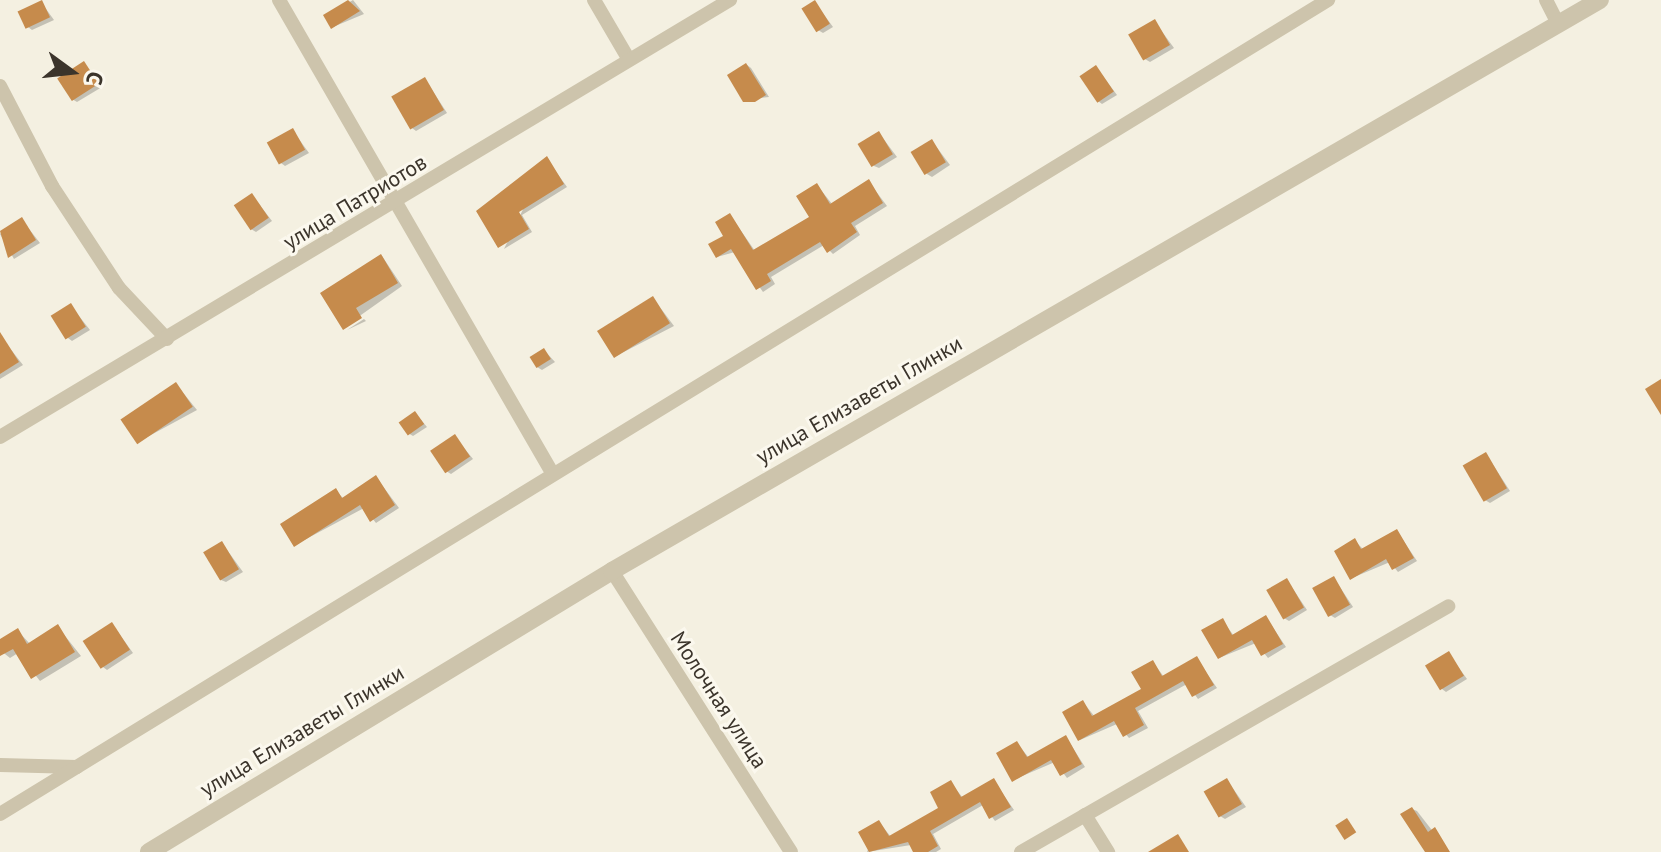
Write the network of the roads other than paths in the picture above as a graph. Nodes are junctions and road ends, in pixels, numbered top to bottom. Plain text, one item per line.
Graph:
1 (279, 0) edge
2 (594, 0) edge
3 (730, 0) edge
4 (1328, 0) edge
5 (1546, 0) edge
6 (1600, 0) edge
7 (1558, 24) junction
8 (629, 60) junction
9 (0, 86) edge
10 (400, 202) junction
11 (167, 339) junction
12 (0, 437) edge
13 (551, 471) junction
14 (612, 571) junction
15 (1448, 606) dead end
16 (0, 765) edge
17 (78, 767) junction
18 (0, 814) edge
19 (1085, 815) junction
20 (149, 852) edge
21 (791, 852) edge
22 (1021, 852) edge
23 (1108, 852) edge

1 - 10 street
2 - 8 street
3 - 8 street, улица Патриотов
4 - 13 street
5 - 7 street
6 - 7 street, улица Елизаветы Глинки
7 - 14 street, улица Елизаветы Глинки
8 - 10 street, улица Патриотов
9 - 11 street
10 - 11 street, улица Патриотов
10 - 13 street
11 - 12 street, улица Патриотов
13 - 17 street
14 - 20 street, улица Елизаветы Глинки
14 - 21 street, Молочная улица
15 - 19 street
16 - 17 street
17 - 18 street
19 - 22 street
19 - 23 street

